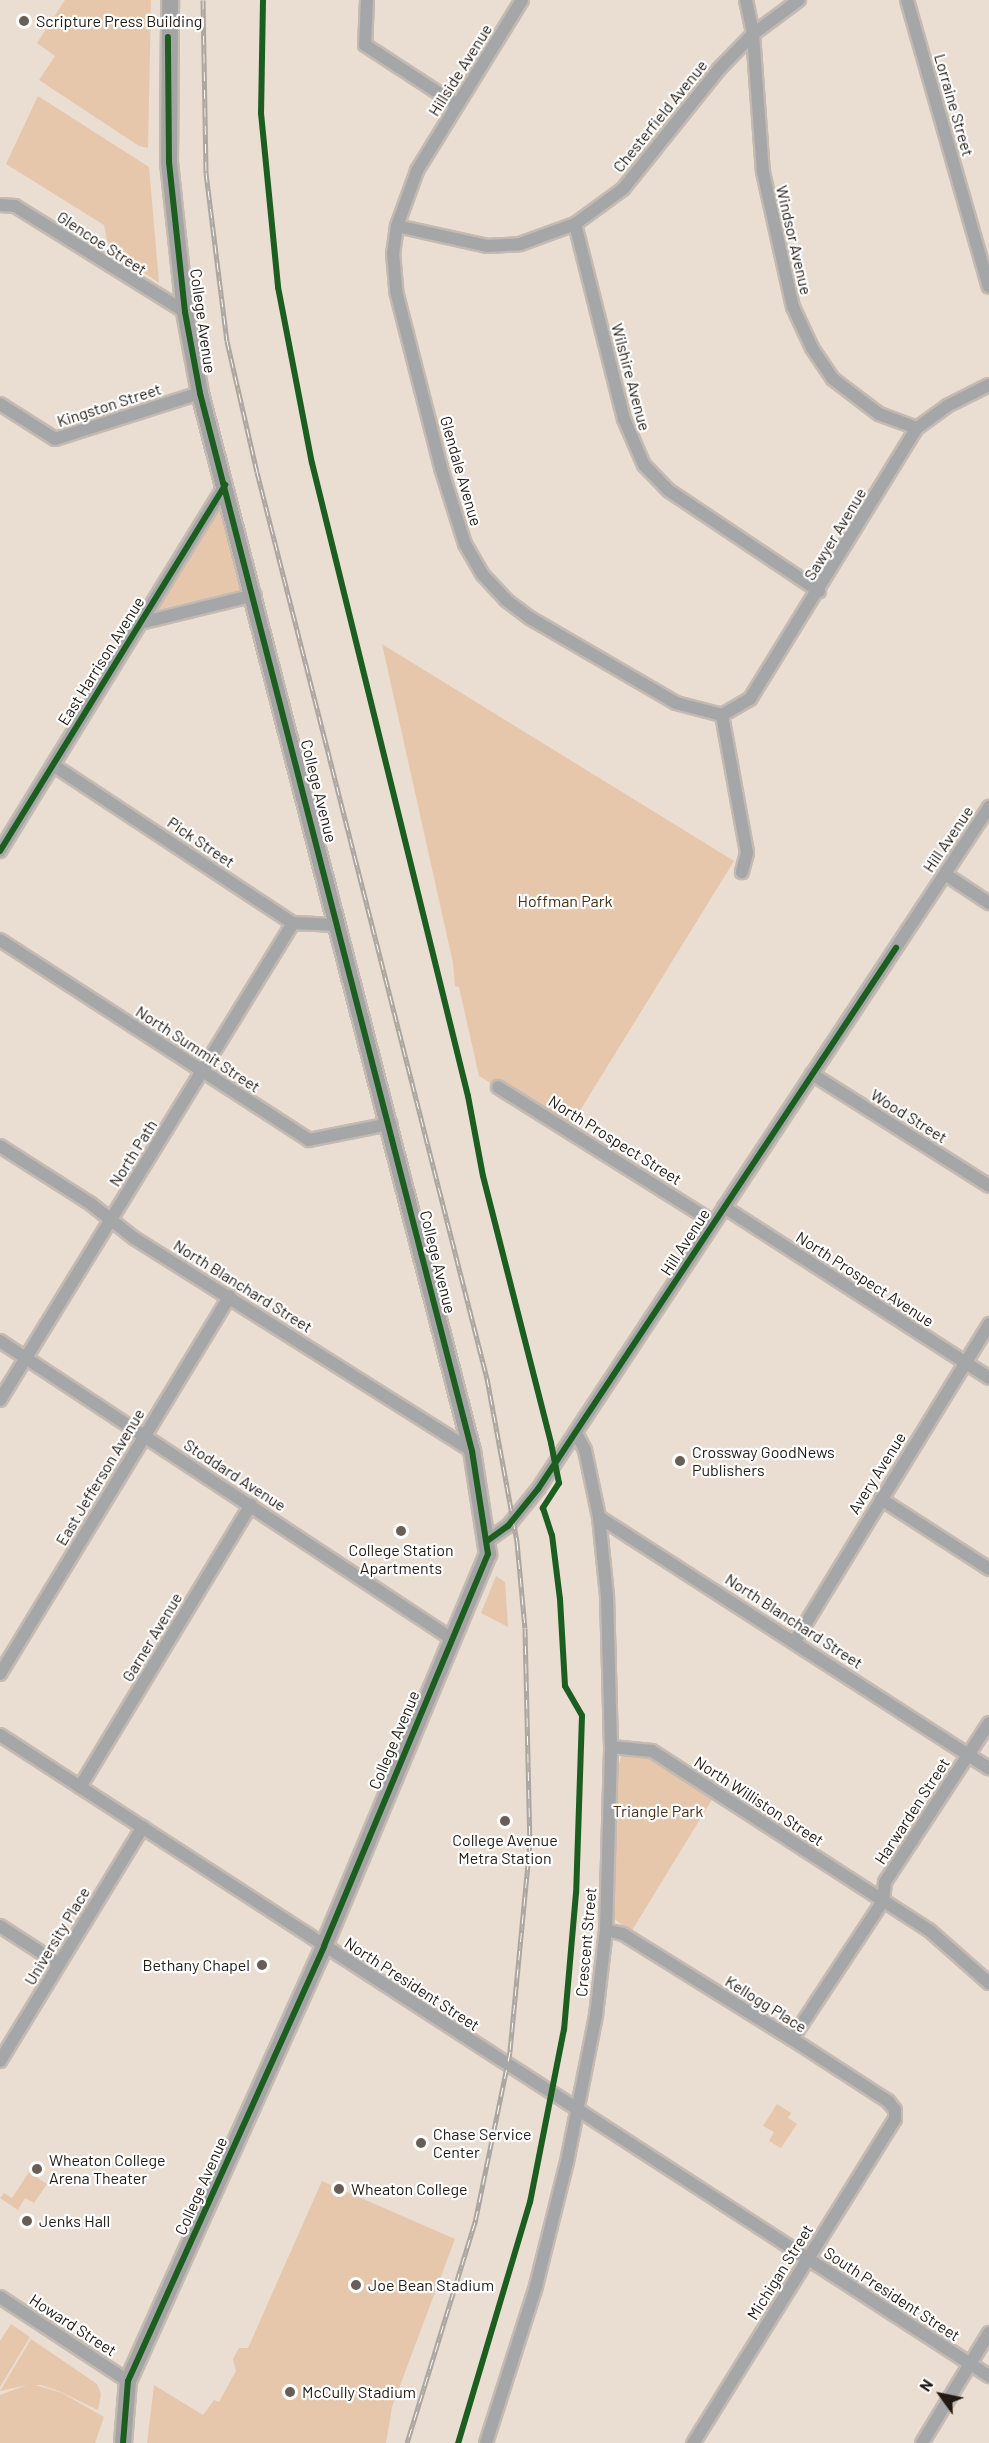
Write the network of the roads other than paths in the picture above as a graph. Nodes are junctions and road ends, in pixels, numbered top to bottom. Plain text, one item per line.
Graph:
1 (170, 0) edge
2 (367, 0) edge
3 (522, 0) edge
4 (746, 0) edge
5 (799, 0) edge
6 (907, 0) edge
7 (753, 34) junction
8 (457, 105) junction
9 (425, 158) joint
10 (0, 205) edge
11 (575, 224) junction
12 (397, 225) junction
13 (989, 287) edge
14 (185, 312) junction
15 (989, 385) edge
16 (200, 393) junction
17 (0, 404) edge
18 (917, 428) junction
19 (225, 485) junction
20 (819, 591) junction
21 (255, 596) junction
22 (140, 623) junction
23 (722, 715) junction
24 (53, 765) junction
25 (989, 807) edge
26 (0, 851) edge
27 (742, 872) dead end
28 (945, 874) junction
29 (989, 903) edge
30 (293, 922) junction
31 (338, 925) junction
32 (0, 940) edge
33 (202, 1072) junction
34 (812, 1074) junction
35 (498, 1087) dead end
36 (390, 1124) junction
37 (0, 1146) edge
38 (989, 1186) edge
39 (724, 1207) junction
40 (111, 1220) junction
41 (713, 1222) junction
42 (230, 1296) junction
43 (989, 1324) edge
44 (0, 1341) edge
45 (26, 1358) junction
46 (965, 1363) junction
47 (989, 1378) edge
48 (0, 1400) edge
49 (576, 1433) junction
50 (144, 1436) junction
51 (471, 1451) junction
52 (880, 1499) junction
53 (251, 1505) junction
54 (600, 1517) junction
55 (487, 1541) junction
56 (989, 1569) edge
57 (452, 1639) junction
58 (795, 1641) junction
59 (0, 1674) edge
60 (989, 1723) edge
61 (0, 1735) edge
62 (611, 1747) junction
63 (969, 1755) junction
64 (989, 1768) edge
65 (80, 1787) junction
66 (143, 1827) junction
67 (883, 1901) junction
68 (0, 1926) edge
69 (606, 1930) junction
70 (324, 1946) junction
71 (59, 1964) junction
72 (989, 1983) edge
73 (792, 2039) junction
74 (0, 2061) edge
75 (578, 2110) junction
76 (895, 2118) joint
77 (807, 2259) junction
78 (0, 2297) edge
79 (989, 2333) edge
80 (970, 2364) junction
81 (989, 2376) edge
82 (128, 2381) junction
83 (123, 2443) edge
84 (486, 2443) edge
85 (693, 2443) edge
86 (921, 2443) edge

1 - 14 street, College Avenue
2 - 8 street
3 - 8 street, Hillside Avenue
4 - 7 street, Windsor Avenue
5 - 7 street, Chesterfield Avenue
6 - 13 street, Lorraine Street
7 - 11 street, Chesterfield Avenue
7 - 18 street, Windsor Avenue
8 - 9 street, Hillside Avenue
9 - 12 street, Glendale Avenue
10 - 14 street, Glencoe Street
11 - 12 street, Chesterfield Avenue
11 - 20 street, Wilshire Avenue
12 - 23 street, Glendale Avenue
14 - 16 street, College Avenue
15 - 18 street, Sawyer Avenue
16 - 17 street, Kingston Street
16 - 19 street, College Avenue
18 - 20 street, Sawyer Avenue
19 - 21 street, College Avenue
19 - 22 street, East Harrison Avenue
20 - 23 street, Sawyer Avenue
21 - 22 street
21 - 31 street, College Avenue
22 - 24 street, East Harrison Avenue
23 - 27 street
24 - 26 street, East Harrison Avenue
24 - 30 street, Pick Street
25 - 28 street, Hill Avenue
28 - 29 street
28 - 34 street, Hill Avenue
30 - 31 street, Pick Street
30 - 33 street, North Path
31 - 36 street, College Avenue
32 - 33 street, North Summit Street
33 - 36 street, North Summit Street
33 - 40 street, North Path
34 - 38 street, Wood Street
34 - 39 street, Hill Avenue
35 - 41 street, North Prospect Street
36 - 51 street, College Avenue
37 - 40 street, North Blanchard Street
39 - 41 street, Hill Avenue
39 - 46 street, North Prospect Avenue
40 - 42 street, North Blanchard Street
40 - 45 street, North Path
41 - 49 street, Hill Avenue
42 - 50 street, East Jefferson Avenue
42 - 51 street, North Blanchard Street
43 - 46 street, Avery Avenue
44 - 45 street, Stoddard Avenue
45 - 48 street, North Path
45 - 50 street, Stoddard Avenue
46 - 47 street, North Prospect Avenue
46 - 52 street, Avery Avenue
49 - 54 street, Crescent Street
49 - 55 street, Hill Avenue
50 - 53 street, Stoddard Avenue
50 - 59 street, East Jefferson Avenue
51 - 55 street, College Avenue
52 - 56 street
52 - 58 street, Avery Avenue
53 - 57 street, Stoddard Avenue
53 - 65 street, Garner Avenue
54 - 58 street, North Blanchard Street
54 - 62 street, Crescent Street
55 - 57 street, College Avenue
57 - 70 street, College Avenue
58 - 63 street, North Blanchard Street
60 - 63 street, Harwarden Street
61 - 65 street, North President Street
62 - 67 street, North Williston Street
62 - 69 street, Crescent Street
63 - 64 street, North Blanchard Street
63 - 67 street, Harwarden Street
65 - 66 street, North President Street
66 - 70 street, North President Street
66 - 71 street, University Place
67 - 72 street, North Williston Street
67 - 73 street, Harwarden Street
68 - 71 street
69 - 73 street, Kellogg Place
69 - 75 street, Crescent Street
70 - 75 street, North President Street
70 - 82 street, College Avenue
71 - 74 street, University Place
73 - 76 street, Kellogg Place
75 - 77 street, North President Street
75 - 84 street, Crescent Street
76 - 77 street, Michigan Street
77 - 80 street, South President Street
77 - 85 street, Michigan Street
78 - 82 street, Howard Street
79 - 80 street
80 - 81 street, South President Street
80 - 86 street
82 - 83 street, College Avenue

